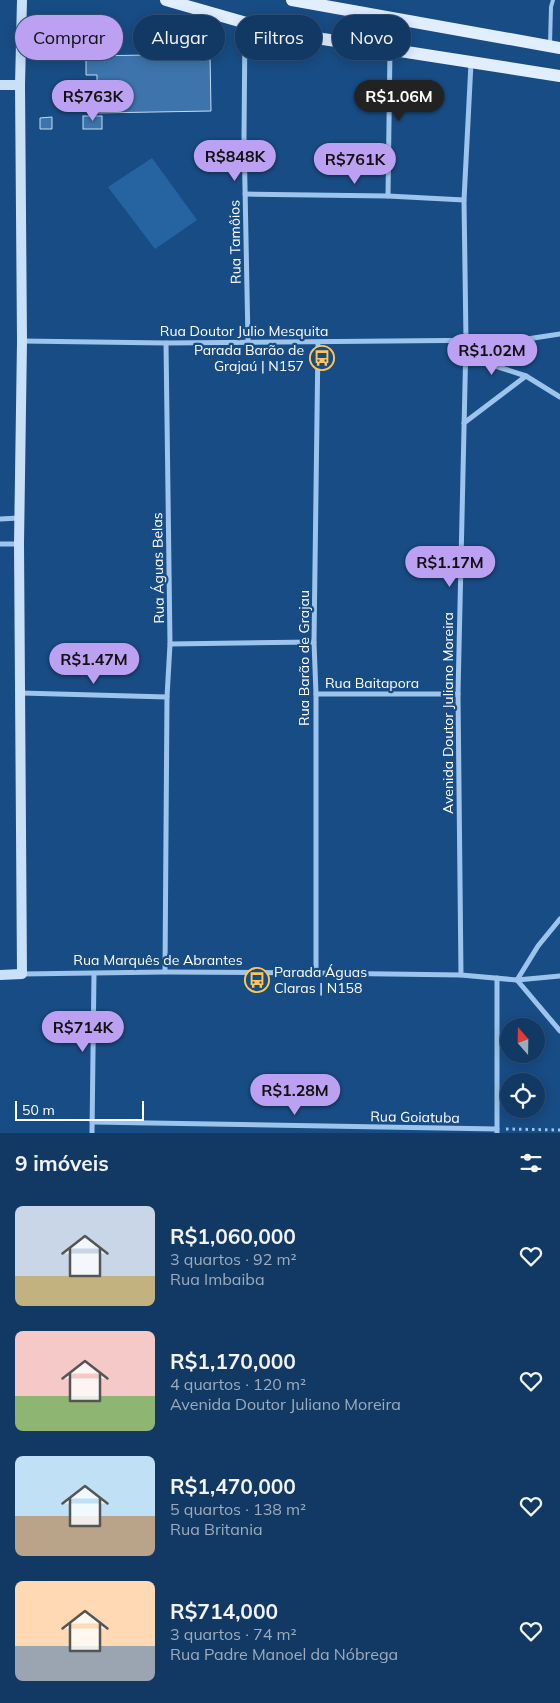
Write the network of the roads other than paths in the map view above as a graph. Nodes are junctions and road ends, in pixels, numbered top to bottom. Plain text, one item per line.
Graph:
1 (22, 0) edge
2 (166, 0) edge
3 (292, 0) edge
4 (553, 0) edge
5 (235, 20) edge
6 (555, 47) edge
7 (411, 52) edge
8 (245, 60) edge
9 (390, 60) edge
10 (471, 62) junction
11 (560, 76) edge
12 (0, 85) edge
13 (20, 85) junction
14 (245, 194) junction
15 (388, 196) junction
16 (464, 200) junction
17 (560, 334) edge
18 (466, 340) junction
19 (22, 341) junction
20 (248, 341) junction
21 (318, 342) junction
22 (166, 343) junction
23 (465, 356) junction
24 (526, 376) junction
25 (560, 397) edge
26 (464, 423) junction
27 (0, 518) edge
28 (19, 518) junction
29 (0, 544) edge
30 (19, 544) junction
31 (314, 642) junction
32 (170, 644) junction
33 (21, 693) junction
34 (316, 694) junction
35 (458, 694) junction
36 (167, 698) junction
37 (560, 919) edge
38 (165, 972) junction
39 (316, 973) junction
40 (22, 974) junction
41 (94, 974) junction
42 (0, 975) edge
43 (461, 975) junction
44 (560, 976) edge
45 (497, 978) junction
46 (517, 980) junction
47 (560, 1031) edge
48 (92, 1122) junction
49 (497, 1131) edge
50 (92, 1133) edge

1 - 13 street
2 - 5 main road
3 - 6 main road
4 - 6 lane
7 - 10 main road
8 - 14 street, Rua Tamôios
9 - 15 street
10 - 11 main road
10 - 16 street, Avenida Doutor Juliano Moreira
12 - 13 street
13 - 19 street
14 - 15 street
14 - 20 street, Rua Tamôios
15 - 16 street
16 - 18 street, Avenida Doutor Juliano Moreira
17 - 18 street, Rua Doutor Julio Mesquita
18 - 21 street, Rua Doutor Julio Mesquita
18 - 23 street, Avenida Doutor Juliano Moreira
19 - 22 street, Rua Doutor Julio Mesquita
19 - 28 street
20 - 21 street, Rua Doutor Julio Mesquita
20 - 22 street, Rua Doutor Julio Mesquita
21 - 31 street, Rua Barão de Grajau
22 - 32 street, Rua Águas Belas
23 - 24 street
23 - 26 street, Avenida Doutor Juliano Moreira
24 - 25 street
24 - 26 street
26 - 35 street, Avenida Doutor Juliano Moreira
27 - 28 street
28 - 30 street
29 - 30 street
30 - 33 street
31 - 32 street
31 - 34 street, Rua Barão de Grajau
32 - 36 street, Rua Águas Belas
33 - 36 street
33 - 40 street
34 - 35 street, Rua Baitapora
34 - 39 street, Rua Barão de Grajau
35 - 43 street, Avenida Doutor Juliano Moreira
36 - 38 street, Rua Águas Belas
37 - 46 street
38 - 39 street, Rua Marquês de Abrantes
38 - 41 street, Rua Marquês de Abrantes
39 - 43 street, Rua Marquês de Abrantes
40 - 41 street, Rua Marquês de Abrantes
40 - 42 street, Rua Marquês de Abrantes
41 - 48 street
43 - 45 street, Rua Marquês de Abrantes
44 - 46 street, Rua Marquês de Abrantes
45 - 46 street, Rua Marquês de Abrantes
45 - 49 street
46 - 47 street
48 - 49 street, Rua Goiatuba
48 - 50 street

